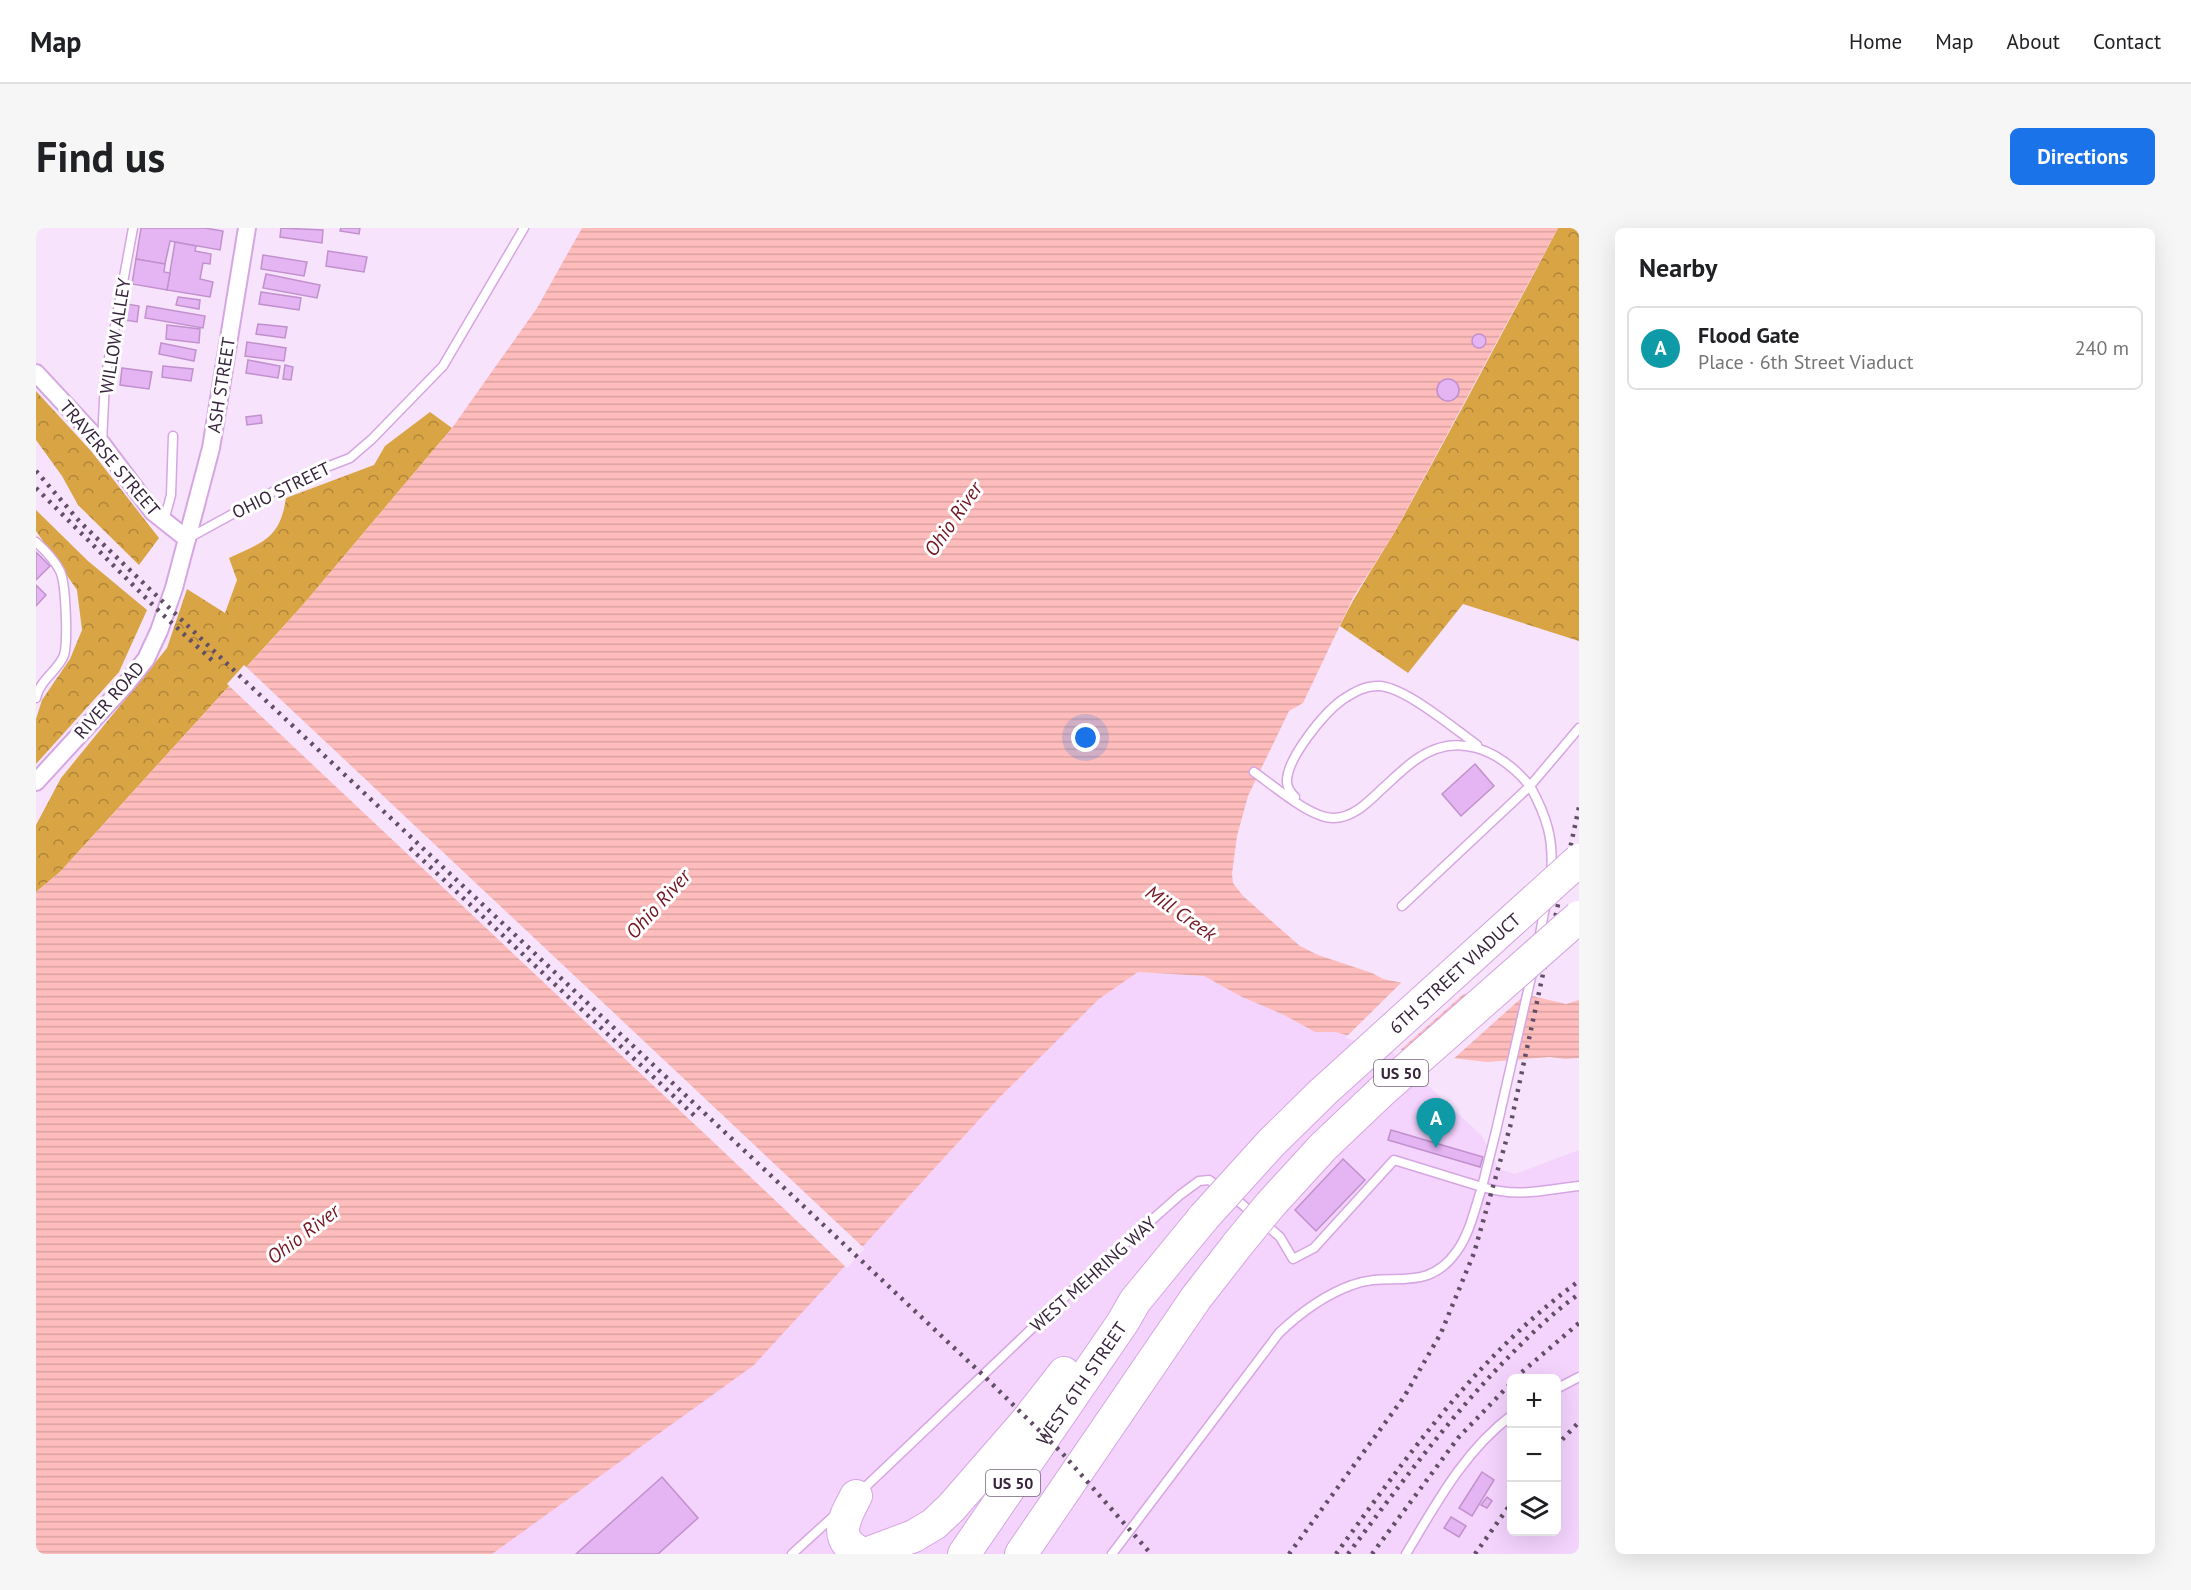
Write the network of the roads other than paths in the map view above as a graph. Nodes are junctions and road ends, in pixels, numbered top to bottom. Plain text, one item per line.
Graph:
1 (133, 228) edge
2 (247, 228) edge
3 (524, 228) edge
4 (36, 373) edge
5 (173, 435) dead end
6 (102, 444) junction
7 (164, 521) junction
8 (187, 539) junction
9 (36, 542) edge
10 (36, 698) edge
11 (1579, 728) edge
12 (1483, 749) junction
13 (1254, 772) dead end
14 (36, 782) edge
15 (1530, 786) junction
16 (1301, 805) junction
17 (1579, 860) edge
18 (1402, 906) dead end
19 (1579, 917) edge
20 (1579, 1186) edge
21 (1482, 1187) junction
22 (1204, 1217) joint
23 (1135, 1301) junction
24 (1579, 1377) edge
25 (1561, 1387) edge
26 (1507, 1419) edge
27 (856, 1496) junction
28 (792, 1554) edge
29 (865, 1554) edge
30 (964, 1554) edge
31 (1021, 1554) edge
32 (1112, 1554) edge
33 (1406, 1554) edge

1 - 6 lane, WILLOW ALLEY
2 - 8 street, ASH STREET
3 - 8 lane, OHIO STREET
4 - 6 street, TRAVERSE STREET
5 - 7 lane
6 - 7 street, TRAVERSE STREET
7 - 8 street, TRAVERSE STREET
8 - 14 street, RIVER ROAD
9 - 10 lane
11 - 15 lane
12 - 15 lane
12 - 16 lane
12 - 16 lane
13 - 16 lane
15 - 18 lane
15 - 21 lane
17 - 22 highway, 6TH STREET VIADUCT / US 50, bridge
19 - 31 highway, US 50, bridge
20 - 21 lane
21 - 27 lane, WEST MEHRING WAY
21 - 32 lane
22 - 23 highway, WEST 6TH STREET / US 50
23 - 29 highway
23 - 30 highway, WEST 6TH STREET / US 50
24 - 25 lane
26 - 33 lane
27 - 28 lane, WEST MEHRING WAY
27 - 29 highway

